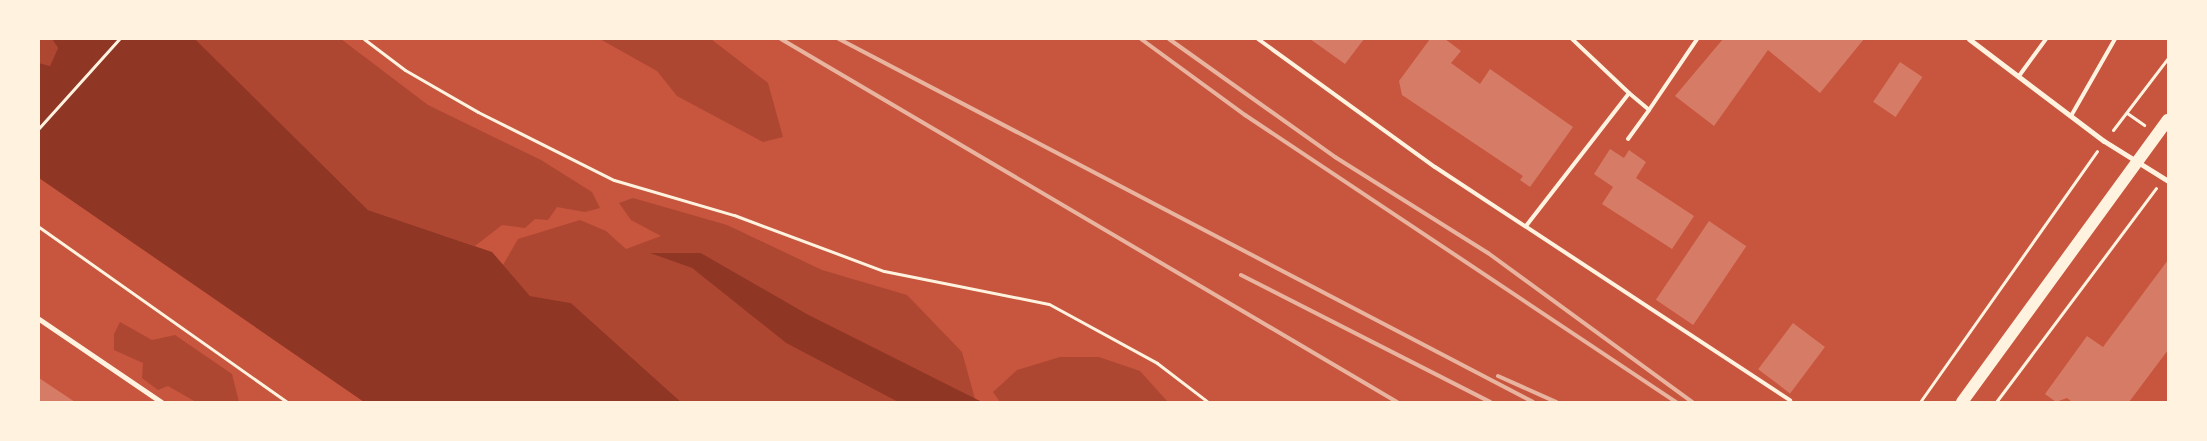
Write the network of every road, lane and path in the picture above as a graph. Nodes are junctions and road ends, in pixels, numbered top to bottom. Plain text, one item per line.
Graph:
1 (119, 39) edge
2 (364, 39) edge
3 (1258, 39) edge
4 (1572, 39) edge
5 (1697, 39) edge
6 (1969, 39) edge
7 (2046, 39) edge
8 (2115, 39) edge
9 (2168, 58) edge
10 (2019, 76) junction
11 (1629, 93) junction
12 (1649, 110) junction
13 (2071, 116) junction
14 (2168, 120) edge
15 (39, 128) edge
16 (1628, 139) dead end
17 (2104, 141) junction
18 (2137, 160) junction
19 (2166, 180) edge
20 (1526, 226) junction
21 (39, 227) edge
22 (39, 319) edge
23 (1790, 400) dead end
24 (161, 402) edge
25 (287, 402) edge
26 (1208, 402) edge
27 (1920, 402) edge
28 (1962, 402) edge
29 (1996, 402) edge

1 - 15 path
2 - 26 path
3 - 20 lane
4 - 11 lane
5 - 12 lane
6 - 10 street
7 - 10 lane
8 - 13 lane
9 - 17 path
10 - 13 street
11 - 12 lane
11 - 20 lane
12 - 16 lane
13 - 17 street
14 - 18 main road
17 - 18 street
17 - 27 path
18 - 19 street
18 - 28 main road
19 - 29 path
20 - 23 lane
21 - 25 path
22 - 24 street

